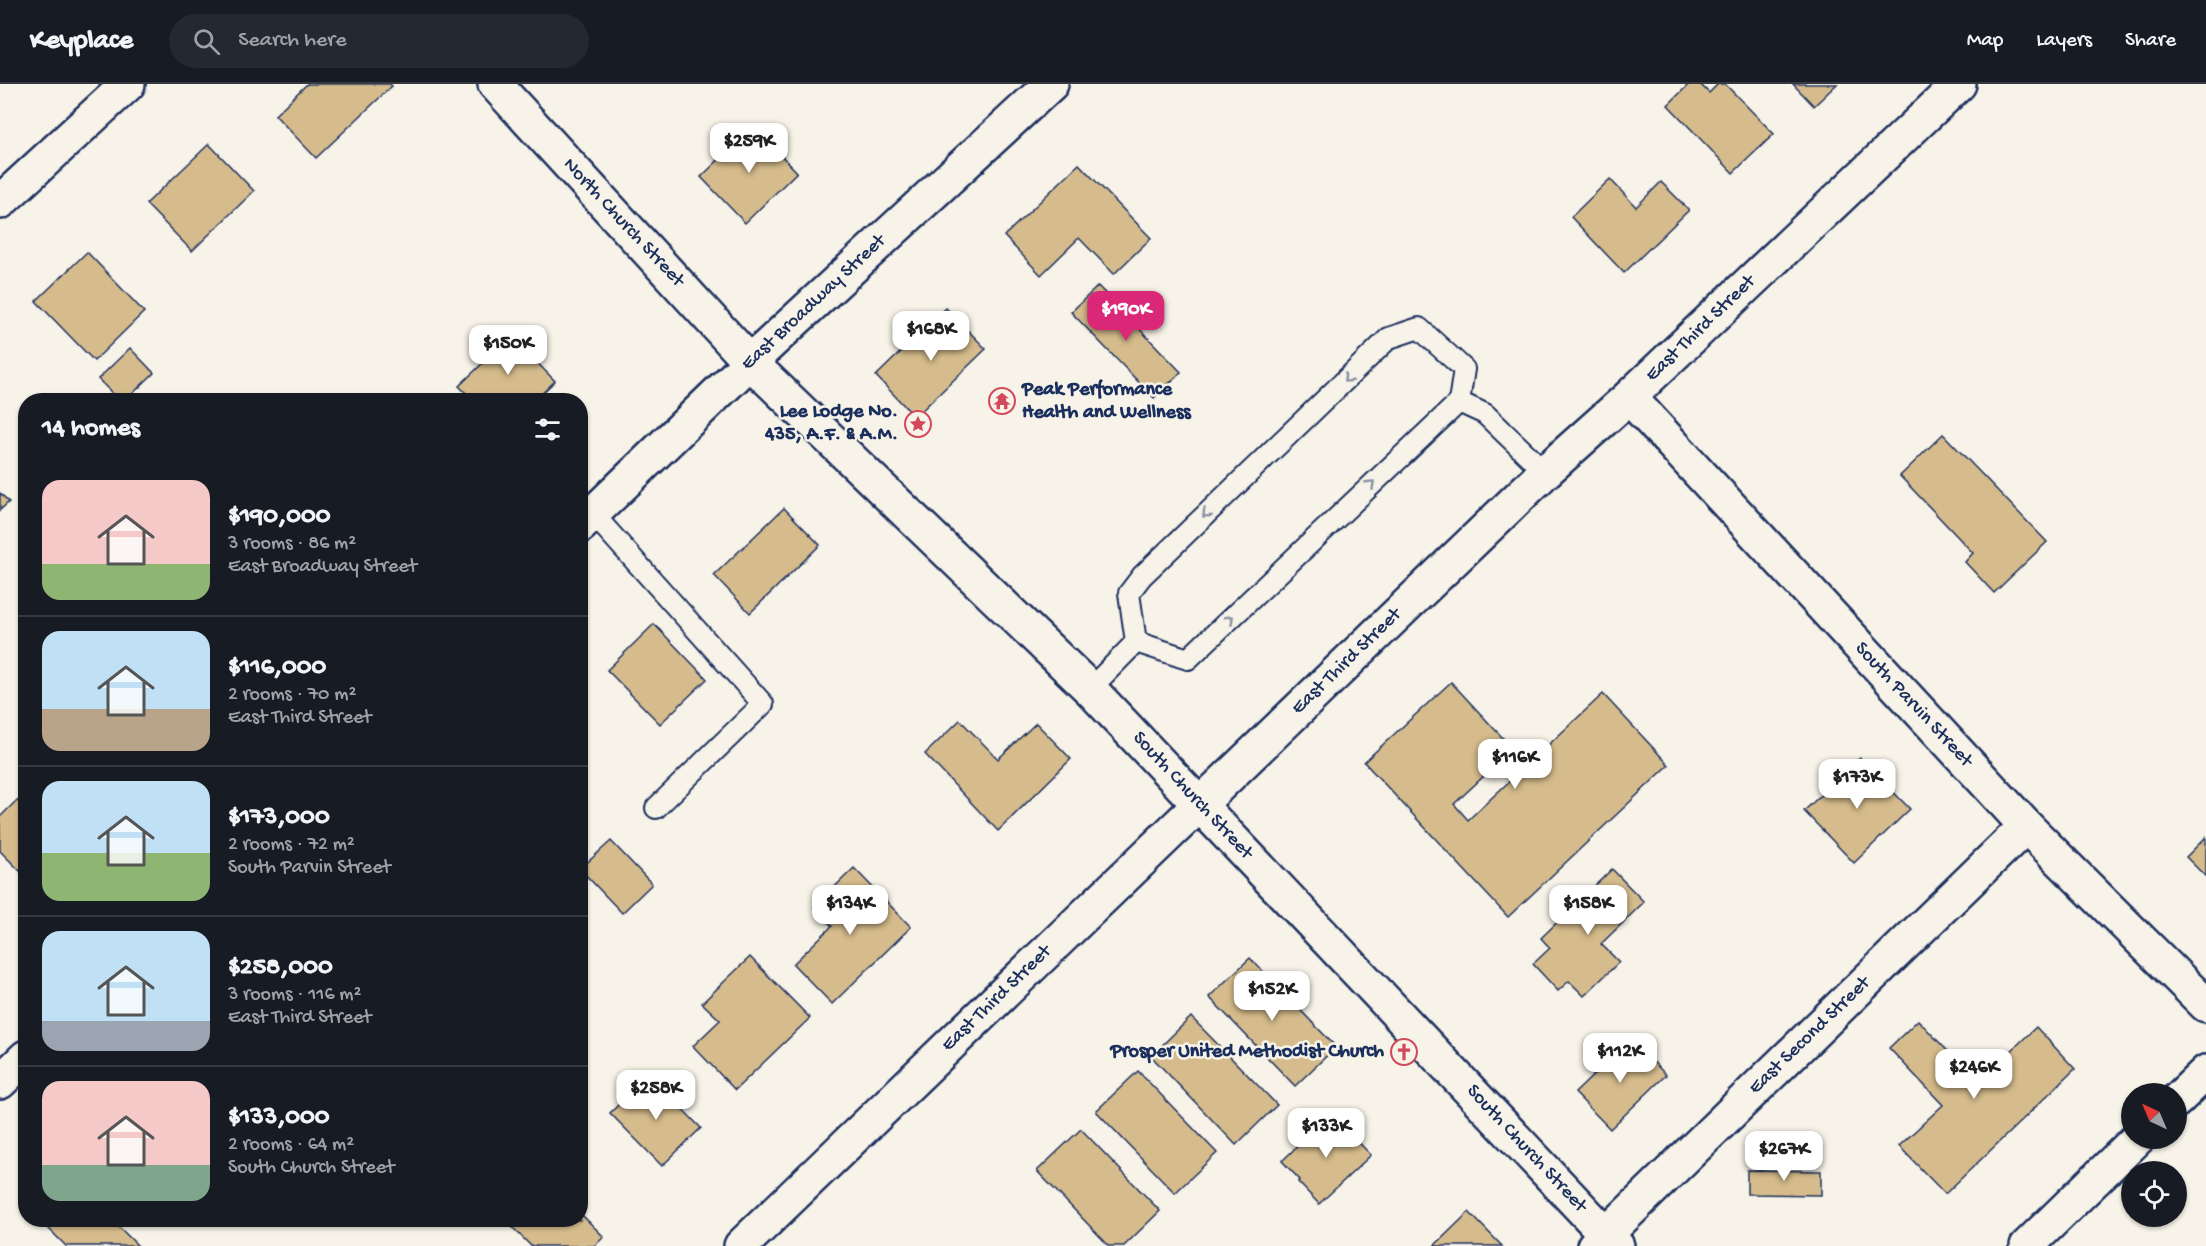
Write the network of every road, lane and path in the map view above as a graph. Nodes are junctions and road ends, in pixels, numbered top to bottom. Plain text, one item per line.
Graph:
1 (128, 84) edge
2 (495, 84) edge
3 (1051, 84) edge
4 (1959, 84) edge
5 (0, 202) edge
6 (750, 362) junction
7 (1629, 397) junction
8 (1459, 402) junction
9 (1545, 472) junction
10 (588, 519) edge
11 (588, 521) edge
12 (1136, 642) junction
13 (1090, 688) junction
14 (1200, 804) junction
15 (656, 808) dead end
16 (2026, 826) junction
17 (2206, 1005) edge
18 (18, 1065) edge
19 (2206, 1072) edge
20 (0, 1082) edge
21 (2187, 1090) edge
22 (2127, 1149) edge
23 (1606, 1242) edge
24 (741, 1246) edge
25 (2027, 1246) edge

1 - 5 street
2 - 6 street, North Church Street
3 - 6 street, East Broadway Street
4 - 7 street, East Third Street
6 - 10 street, East Broadway Street
6 - 13 street, South Church Street
7 - 9 street, East Third Street
7 - 16 street, South Parvin Street
8 - 9 lane
12 -> 8 lane
8 -> 12 lane
9 - 14 street, East Third Street
11 - 15 lane
12 - 13 lane
13 - 14 street, South Church Street
14 - 23 street, South Church Street
14 - 24 street, East Third Street
16 - 17 street, South Parvin Street
16 - 23 street, East Second Street
18 - 20 street
19 - 21 street
22 - 25 street

